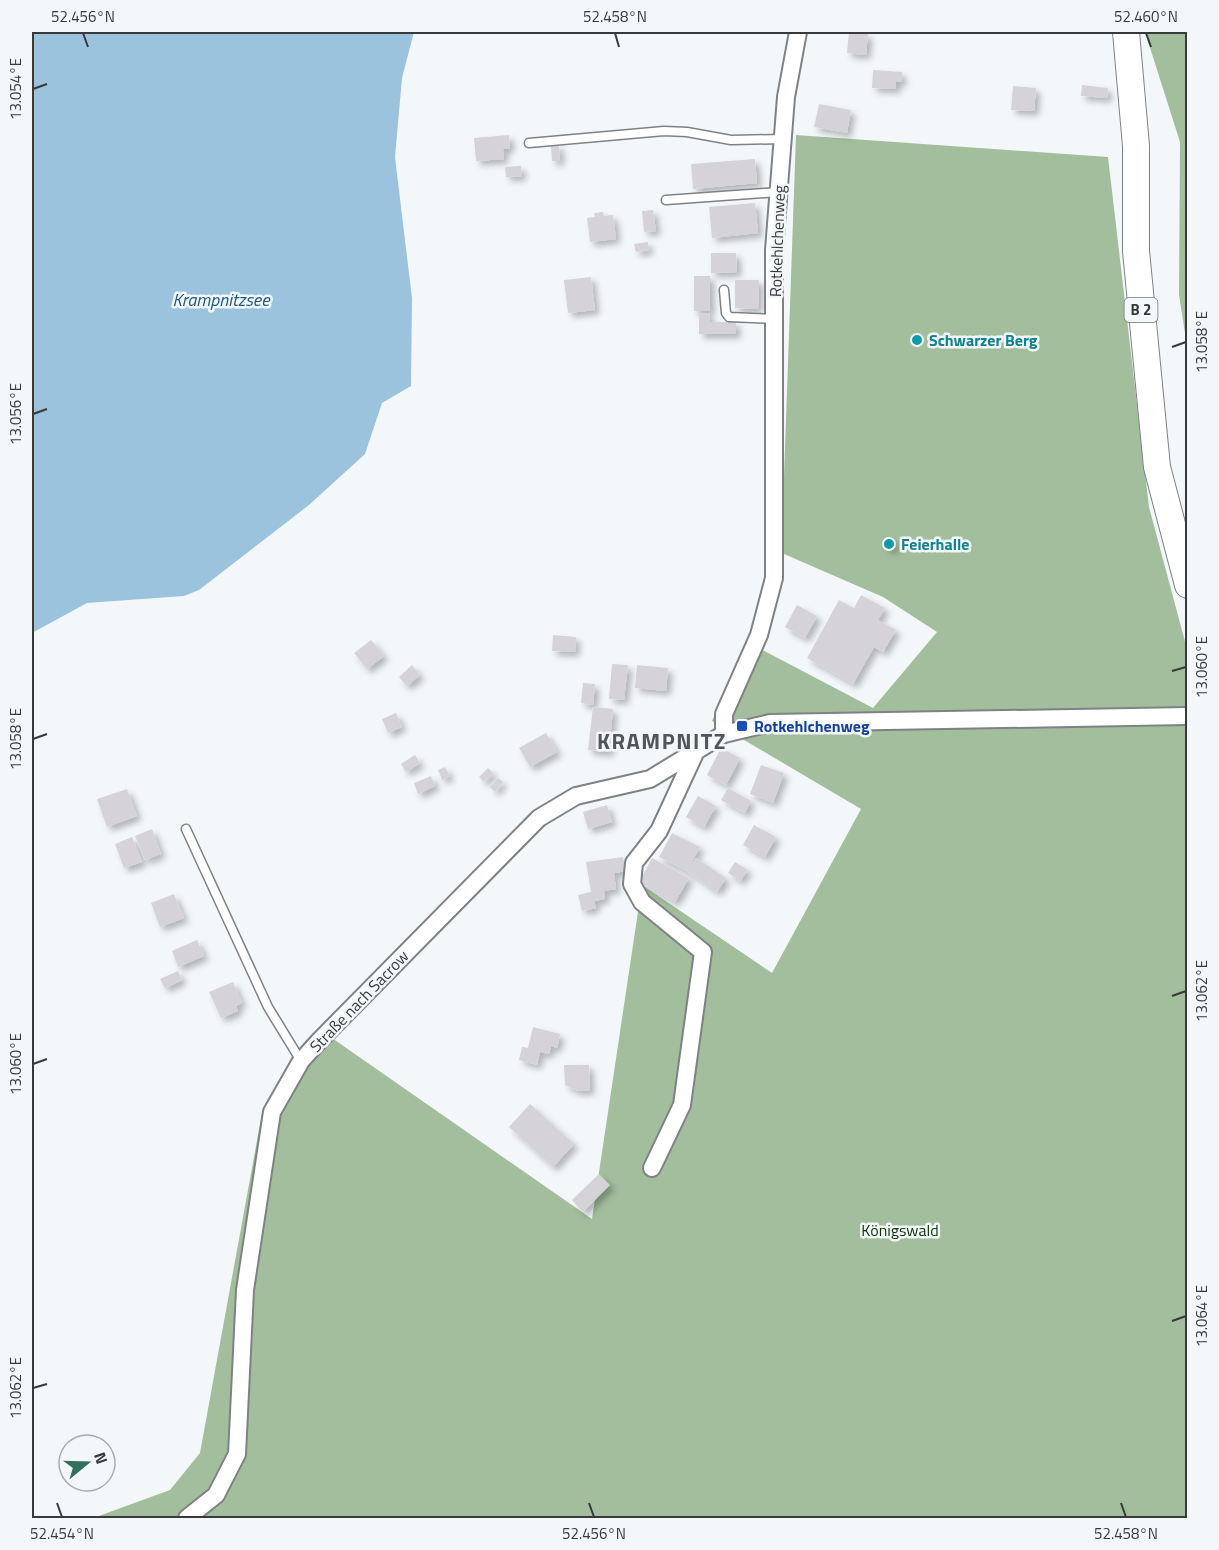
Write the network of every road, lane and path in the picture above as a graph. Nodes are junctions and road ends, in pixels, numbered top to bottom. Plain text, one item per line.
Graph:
1 (798, 32) edge
2 (1126, 32) edge
3 (783, 139) junction
4 (529, 143) dead end
5 (778, 192) junction
6 (666, 200) dead end
7 (724, 290) dead end
8 (774, 319) junction
9 (1188, 585) edge
10 (1188, 716) edge
11 (724, 734) junction
12 (696, 750) junction
13 (186, 829) dead end
14 (302, 1061) junction
15 (652, 1168) dead end
16 (187, 1518) edge

1 - 3 street, Rotkehlchenweg
2 - 9 main road, B 2
3 - 4 lane
3 - 5 street, Rotkehlchenweg
5 - 6 lane
5 - 8 street, Rotkehlchenweg
7 - 8 lane
8 - 11 street, Rotkehlchenweg
10 - 11 street
11 - 12 street, Straße nach Sacrow
12 - 14 street, Straße nach Sacrow
12 - 15 street
13 - 14 lane
14 - 16 street, Straße nach Sacrow

